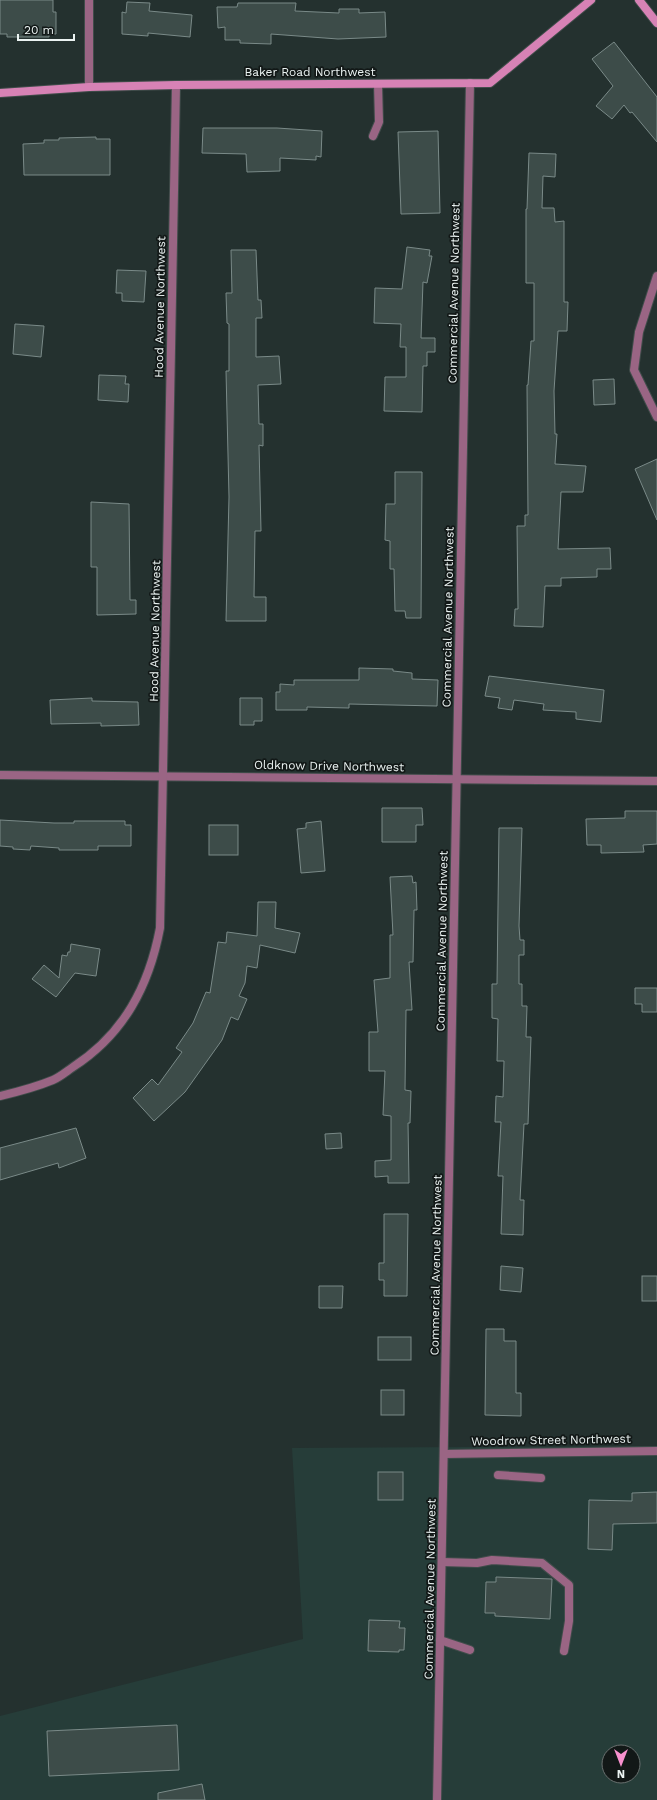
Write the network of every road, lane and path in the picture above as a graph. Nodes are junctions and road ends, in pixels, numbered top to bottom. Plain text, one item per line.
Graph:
1 (89, 0) edge
2 (591, 0) edge
3 (639, 0) edge
4 (657, 23) edge
5 (470, 83) junction
6 (378, 84) junction
7 (176, 85) junction
8 (89, 87) junction
9 (0, 93) edge
10 (373, 136) dead end
11 (657, 276) edge
12 (657, 417) edge
13 (0, 774) edge
14 (164, 776) junction
15 (457, 779) junction
16 (657, 781) edge
17 (0, 1096) edge
18 (657, 1450) edge
19 (444, 1454) junction
20 (498, 1475) dead end
21 (541, 1478) dead end
22 (442, 1562) junction
23 (440, 1640) junction
24 (470, 1650) dead end
25 (564, 1651) dead end
26 (437, 1800) edge

1 - 8 street
2 - 5 street, Baker Road Northwest
3 - 4 street
5 - 6 street, Baker Road Northwest
5 - 15 street, Commercial Avenue Northwest
6 - 7 street, Baker Road Northwest
6 - 10 street
7 - 8 street, Baker Road Northwest
7 - 14 street, Hood Avenue Northwest
8 - 9 street, Baker Road Northwest
11 - 12 street
13 - 14 street, Oldknow Drive Northwest
14 - 15 street, Oldknow Drive Northwest
14 - 17 street, Hood Avenue Northwest
15 - 16 street, Oldknow Drive Northwest
15 - 19 street, Commercial Avenue Northwest
18 - 19 street, Woodrow Street Northwest
19 - 22 street, Commercial Avenue Northwest
20 - 21 street
22 - 23 street, Commercial Avenue Northwest
22 - 25 street
23 - 24 street
23 - 26 street, Commercial Avenue Northwest

